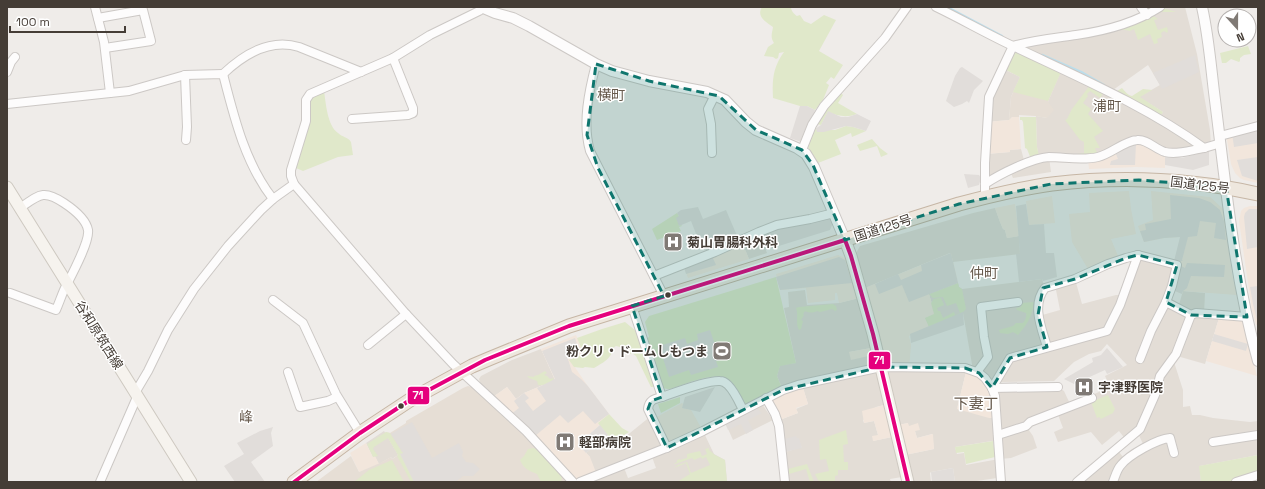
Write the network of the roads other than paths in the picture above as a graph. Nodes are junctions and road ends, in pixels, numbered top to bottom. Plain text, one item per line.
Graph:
1 (95, 7) edge
2 (482, 7) edge
3 (907, 7) edge
4 (936, 7) edge
5 (1141, 7) edge
6 (1160, 7) edge
7 (1202, 7) edge
8 (1147, 15) junction
9 (98, 18) junction
10 (1013, 46) junction
11 (105, 48) junction
12 (15, 57) dead end
13 (393, 58) junction
14 (596, 64) junction
15 (7, 72) edge
16 (360, 72) junction
17 (223, 74) junction
18 (185, 75) junction
19 (110, 93) junction
20 (715, 95) junction
21 (7, 104) edge
22 (352, 119) dead end
23 (1258, 126) edge
24 (1220, 139) junction
25 (186, 140) dead end
26 (1204, 148) junction
27 (802, 150) junction
28 (712, 154) dead end
29 (294, 184) junction
30 (985, 184) junction
31 (1226, 187) junction
32 (7, 188) edge
33 (1258, 194) edge
34 (985, 197) junction
35 (273, 199) junction
36 (20, 208) junction
37 (834, 213) junction
38 (845, 240) junction
39 (1138, 256) junction
40 (654, 276) junction
41 (67, 284) junction
42 (10, 293) dead end
43 (664, 296) junction
44 (273, 300) dead end
45 (1018, 302) dead end
46 (1166, 302) junction
47 (632, 306) junction
48 (406, 314) junction
49 (1191, 315) junction
50 (1247, 317) junction
51 (1255, 339) edge
52 (368, 344) dead end
53 (1047, 347) junction
54 (1140, 359) dead end
55 (1258, 361) edge
56 (881, 367) junction
57 (288, 372) dead end
58 (462, 372) junction
59 (977, 372) junction
60 (1058, 387) dead end
61 (992, 388) junction
62 (136, 395) junction
63 (337, 397) junction
64 (662, 397) junction
65 (766, 398) junction
66 (1092, 398) dead end
67 (743, 410) junction
68 (360, 433) junction
69 (1258, 435) edge
70 (998, 436) junction
71 (1213, 442) dead end
72 (667, 448) junction
73 (1174, 453) dead end
74 (1258, 475) edge
75 (100, 482) edge
76 (191, 482) edge
77 (294, 482) edge
78 (573, 482) edge
79 (580, 482) edge
80 (785, 482) edge
81 (908, 482) edge
82 (1001, 482) edge
83 (1077, 482) edge
84 (1113, 482) edge
85 (1239, 482) edge

1 - 9 street
2 - 13 street
2 - 14 street
3 - 27 street
4 - 10 street
5 - 8 street
6 - 8 street
7 - 24 street
8 - 10 street
9 - 11 street
9 - 11 street
10 - 26 street
10 - 30 street
11 - 19 street
12 - 15 street
13 - 16 street
13 - 22 street
14 - 20 street
14 - 40 street
16 - 17 street
16 - 29 street
17 - 18 street
17 - 35 street
18 - 19 street
18 - 25 street
19 - 21 street
20 - 27 street
20 - 28 street
23 - 24 street
24 - 26 street
24 - 31 street
26 - 30 street
27 - 37 street
29 - 35 street
29 - 48 street
30 - 34 street
31 - 33 highway, 国道125号
31 - 34 highway, 国道125号
31 - 50 street
32 - 36 main road, 谷和原筑西線
34 - 38 highway, 国道125号
35 - 62 street
36 - 41 main road, 谷和原筑西線
36 - 41 street
37 - 38 street
37 - 40 street
38 - 43 highway, 国道125号
38 - 56 main road
39 - 46 street
39 - 53 street
39 - 53 street
40 - 43 street
41 - 42 street
41 - 62 main road, 谷和原筑西線
43 - 47 highway, 国道125号
44 - 63 street
45 - 59 street
46 - 49 street
46 - 54 street
47 - 58 highway, 国道125号
47 - 64 street
48 - 52 street
48 - 58 street
49 - 50 street
49 - 83 street
50 - 51 street
51 - 55 street
53 - 61 street
56 - 59 street
56 - 65 street
56 - 81 main road
57 - 63 street
58 - 68 highway, 国道125号
58 - 78 street
59 - 61 street
60 - 61 street
61 - 70 street
62 - 75 street
62 - 76 main road, 谷和原筑西線
63 - 68 street
64 - 67 street
64 - 72 street
65 - 67 street
65 - 80 street
66 - 70 street
67 - 72 street
68 - 77 highway, 国道125号
69 - 71 street
70 - 82 street
72 - 79 street
73 - 84 street
74 - 85 street

